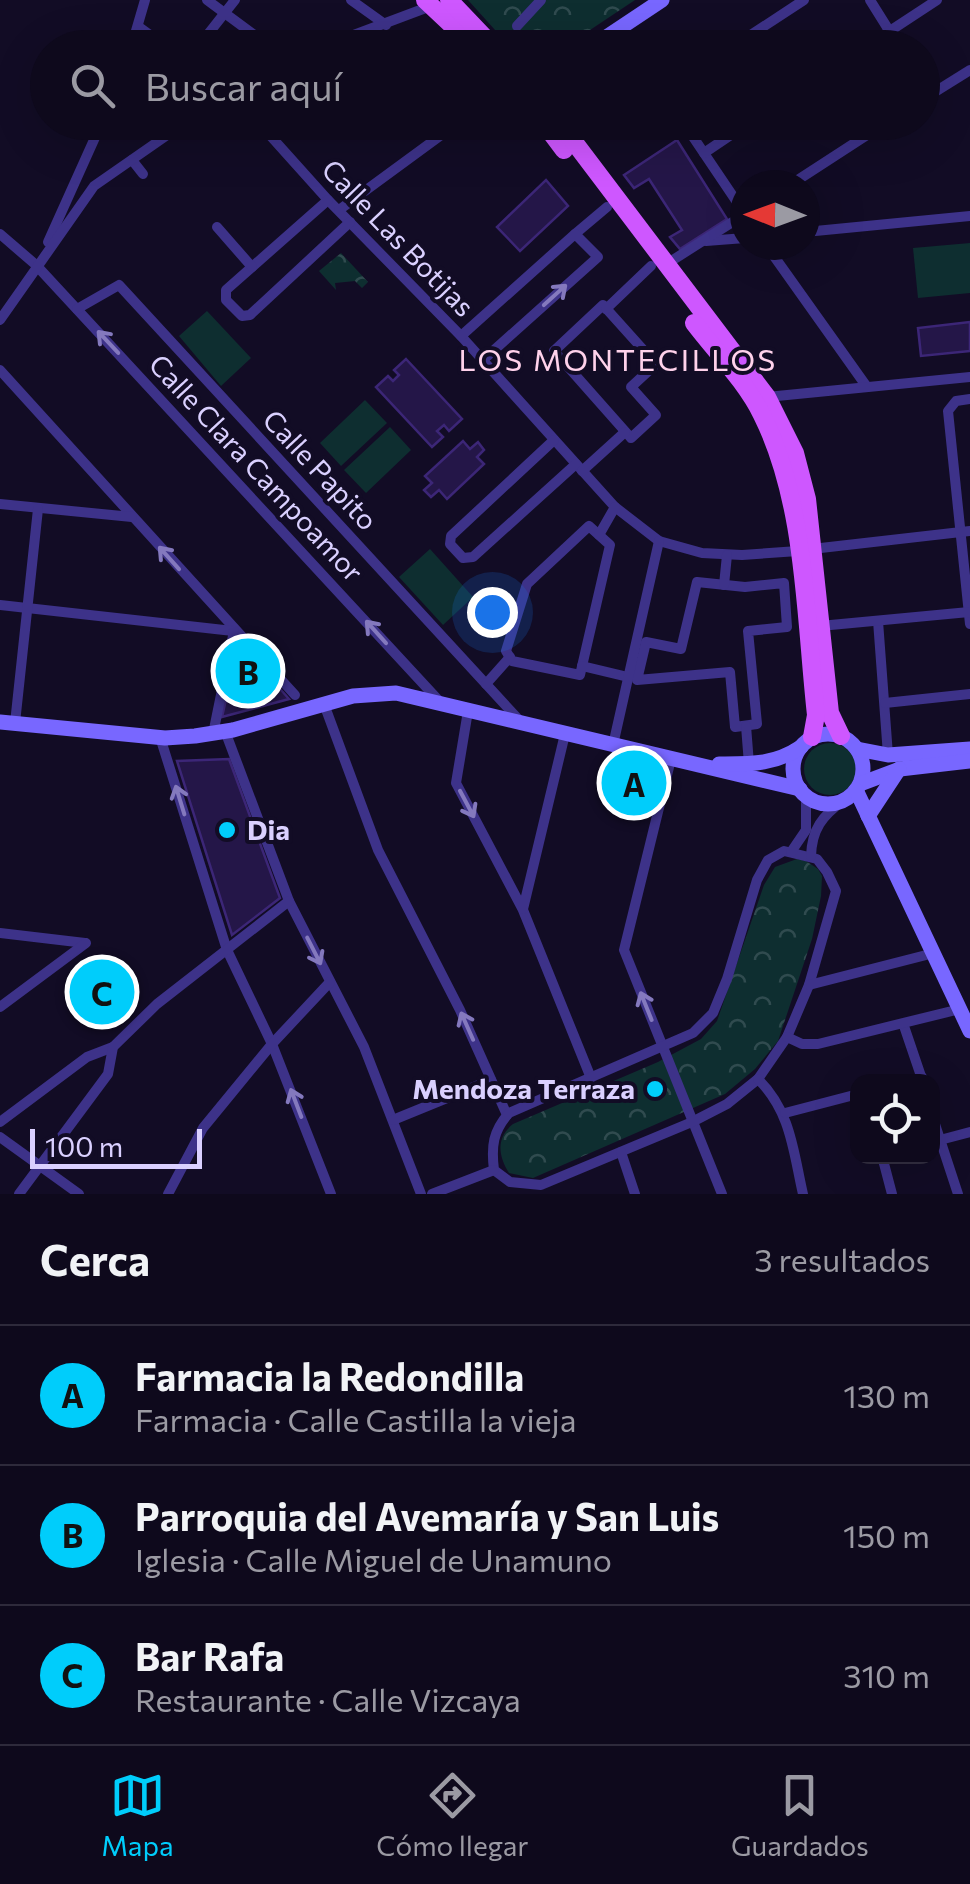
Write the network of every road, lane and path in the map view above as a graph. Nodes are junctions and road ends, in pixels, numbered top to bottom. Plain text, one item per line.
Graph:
1 (145, 0) edge
2 (206, 0) edge
3 (235, 0) edge
4 (351, 0) edge
5 (541, 0) edge
6 (662, 0) edge
7 (804, 0) edge
8 (870, 0) edge
9 (936, 0) edge
10 (435, 2) edge
11 (224, 13) junction
12 (386, 25) junction
13 (517, 26) dead end
14 (139, 27) junction
15 (619, 28) joint
16 (138, 30) edge
17 (143, 30) edge
18 (211, 30) edge
19 (247, 30) edge
20 (371, 30) edge
21 (460, 30) edge
22 (473, 30) edge
23 (616, 30) edge
24 (758, 30) edge
25 (888, 30) edge
26 (891, 30) edge
27 (970, 70) edge
28 (940, 89) edge
29 (95, 140) edge
30 (160, 140) edge
31 (274, 140) edge
32 (434, 140) edge
33 (557, 140) edge
34 (570, 140) edge
35 (695, 140) edge
36 (723, 140) edge
37 (860, 140) edge
38 (704, 153) junction
39 (132, 160) junction
40 (87, 162) junction
41 (813, 170) edge
42 (112, 174) junction
43 (143, 174) dead end
44 (730, 192) edge
45 (328, 200) junction
46 (607, 207) junction
47 (339, 210) junction
48 (970, 216) edge
49 (350, 222) junction
50 (730, 224) edge
51 (216, 227) dead end
52 (820, 231) edge
53 (0, 234) edge
54 (576, 234) junction
55 (730, 239) edge
56 (701, 242) junction
57 (777, 260) edge
58 (36, 265) junction
59 (658, 266) junction
60 (252, 267) junction
61 (78, 309) junction
62 (606, 309) junction
63 (0, 320) edge
64 (462, 336) junction
65 (482, 360) junction
66 (0, 370) edge
67 (970, 377) edge
68 (867, 387) junction
69 (767, 397) junction
70 (970, 399) edge
71 (625, 432) junction
72 (554, 440) junction
73 (579, 468) junction
74 (0, 504) edge
75 (615, 506) junction
76 (38, 508) junction
77 (132, 517) junction
78 (965, 531) edge
79 (599, 535) junction
80 (660, 540) junction
81 (805, 550) junction
82 (727, 554) junction
83 (724, 585) junction
84 (0, 604) edge
85 (794, 604) junction
86 (28, 608) junction
87 (969, 612) edge
88 (878, 621) junction
89 (970, 624) edge
90 (819, 626) junction
91 (234, 631) junction
92 (510, 657) junction
93 (638, 657) junction
94 (582, 666) junction
95 (628, 677) junction
96 (486, 684) junction
97 (970, 694) edge
98 (295, 695) dead end
99 (885, 702) junction
100 (324, 704) junction
101 (442, 704) junction
102 (468, 710) junction
103 (8, 722) edge
104 (521, 722) junction
105 (746, 726) junction
106 (219, 732) junction
107 (565, 734) junction
108 (160, 736) junction
109 (840, 736) junction
110 (806, 742) junction
111 (612, 745) junction
112 (970, 748) edge
113 (857, 749) junction
114 (888, 755) junction
115 (671, 758) junction
116 (970, 762) edge
117 (690, 763) junction
118 (749, 764) junction
119 (900, 768) junction
120 (854, 792) junction
121 (803, 793) junction
122 (868, 816) junction
123 (791, 852) junction
124 (810, 856) junction
125 (289, 901) junction
126 (523, 910) junction
127 (0, 933) edge
128 (227, 950) junction
129 (934, 953) junction
130 (330, 982) junction
131 (809, 985) junction
132 (0, 1006) edge
133 (960, 1009) junction
134 (904, 1026) junction
135 (970, 1031) edge
136 (788, 1037) junction
137 (272, 1044) junction
138 (113, 1047) junction
139 (662, 1047) junction
140 (920, 1074) edge
141 (591, 1078) junction
142 (758, 1079) junction
143 (491, 1080) junction
144 (850, 1096) edge
145 (785, 1113) junction
146 (507, 1115) junction
147 (393, 1120) junction
148 (0, 1122) edge
149 (692, 1122) junction
150 (970, 1132) edge
151 (0, 1137) edge
152 (940, 1140) joint
153 (620, 1152) junction
154 (884, 1164) edge
155 (40, 1166) junction
156 (494, 1170) junction
157 (542, 1190) edge
158 (19, 1194) edge
159 (79, 1194) edge
160 (168, 1194) edge
161 (331, 1194) edge
162 (421, 1194) edge
163 (432, 1194) edge
164 (635, 1194) edge
165 (722, 1194) edge
166 (802, 1194) edge
167 (891, 1194) edge
168 (958, 1194) edge

1 - 14 street
2 - 11 street
3 - 11 street
4 - 12 street
5 - 13 street
6 - 15 main road
7 - 24 street
8 - 25 street
9 - 26 street
10 - 12 street
10 - 21 main road
10 - 22 main road
11 - 18 street
11 - 19 street
12 - 20 street
14 - 16 street
14 - 17 street
15 - 23 main road
27 - 28 street
29 - 40 street
30 - 39 street
31 - 45 street, Calle Las Botijas
32 - 47 street
33 - 46 main road
34 - 59 main road
35 - 38 street
36 - 38 street
37 - 41 street
38 - 44 street
39 - 42 street
39 - 43 street
40 - 42 street
40 - 58 street
42 - 58 street
45 - 47 street, Calle Las Botijas
45 - 60 street
46 - 54 street
46 - 59 main road
47 - 49 street, Calle Las Botijas
48 - 52 street
49 - 60 street
49 - 64 street, Calle Las Botijas
50 - 56 street
51 - 60 street
53 - 58 street, Calle Clara Campoamor
54 - 64 street
65 -> 54 street
55 - 56 street
56 - 59 street
57 - 68 street
58 - 61 street, Calle Clara Campoamor
58 - 63 street
59 - 62 street
59 - 69 main road
59 - 81 main road
61 - 96 street, Calle Papito
101 -> 61 street, Calle Clara Campoamor
62 - 71 street
62 - 71 street
64 - 65 street, Calle Las Botijas
65 - 72 street, Calle Las Botijas
66 - 77 street
67 - 68 street
68 - 69 street
69 - 81 main road
70 - 78 street
71 - 73 street
72 - 73 street, Calle Las Botijas
72 - 73 street
73 - 75 street, Calle Las Botijas
74 - 76 street
75 - 79 street
75 - 80 street, Calle Las Botijas
76 - 77 street
76 - 86 street
91 -> 77 street
78 - 81 street, Calle Las Botijas
78 - 87 street
79 - 92 street
79 - 94 street
80 - 82 street, Calle Las Botijas
80 - 93 street
81 - 82 street, Calle Las Botijas
81 - 85 main road
81 - 90 main road
82 - 83 street
83 - 85 street
83 - 93 street
84 - 86 street
85 - 105 street
85 - 110 main road
86 - 91 street
86 - 103 street
87 - 88 street
87 - 89 street
88 - 90 street
88 - 99 street
90 - 109 main road
91 - 98 street
91 - 106 street
92 - 94 street
92 - 96 street
93 - 95 street
93 - 105 street
94 - 95 street
95 - 111 street
96 - 104 street, Calle Papito
97 - 99 street
99 - 114 street
100 - 101 main road
100 - 106 main road
143 -> 100 street
101 - 102 main road
102 - 104 main road
102 -> 126 street
103 - 108 main road
104 - 107 main road
105 - 118 street
106 - 108 main road
106 - 125 street
107 - 111 main road
107 - 126 street
128 -> 108 street
109 - 110 main road
109 - 113 main road
110 - 118 main road
110 - 121 main road
111 - 115 main road
112 - 114 main road
113 - 114 main road
113 - 120 main road
115 - 117 main road
139 -> 115 street
116 - 119 main road
117 - 118 main road
117 - 121 main road
119 - 120 main road
119 - 122 main road
120 - 121 main road
120 - 122 main road
120 - 124 street
121 - 123 street
122 - 129 main road
123 - 124 street
123 - 139 street
124 - 131 street
125 - 128 street
125 -> 130 street
126 - 141 street
127 - 132 street
128 - 137 street
128 - 138 street
129 - 131 street
129 - 133 main road
130 - 137 street
130 - 147 street
131 - 136 street
133 - 134 street
133 - 135 main road
134 - 136 street
134 - 140 street
136 - 142 street
137 - 160 street
161 -> 137 street
138 - 148 street
138 - 155 street
139 - 141 street
139 - 149 street
141 - 146 street
142 - 145 street
142 - 149 street
143 - 146 street
143 - 147 street
144 - 145 street
145 - 166 street
146 - 156 street
147 - 162 street
149 - 153 street
149 - 165 street
150 - 152 street
151 - 155 street
152 - 168 street
153 - 157 street
153 - 164 street
154 - 167 street
155 - 158 street
155 - 159 street
156 - 157 street
156 - 163 street

